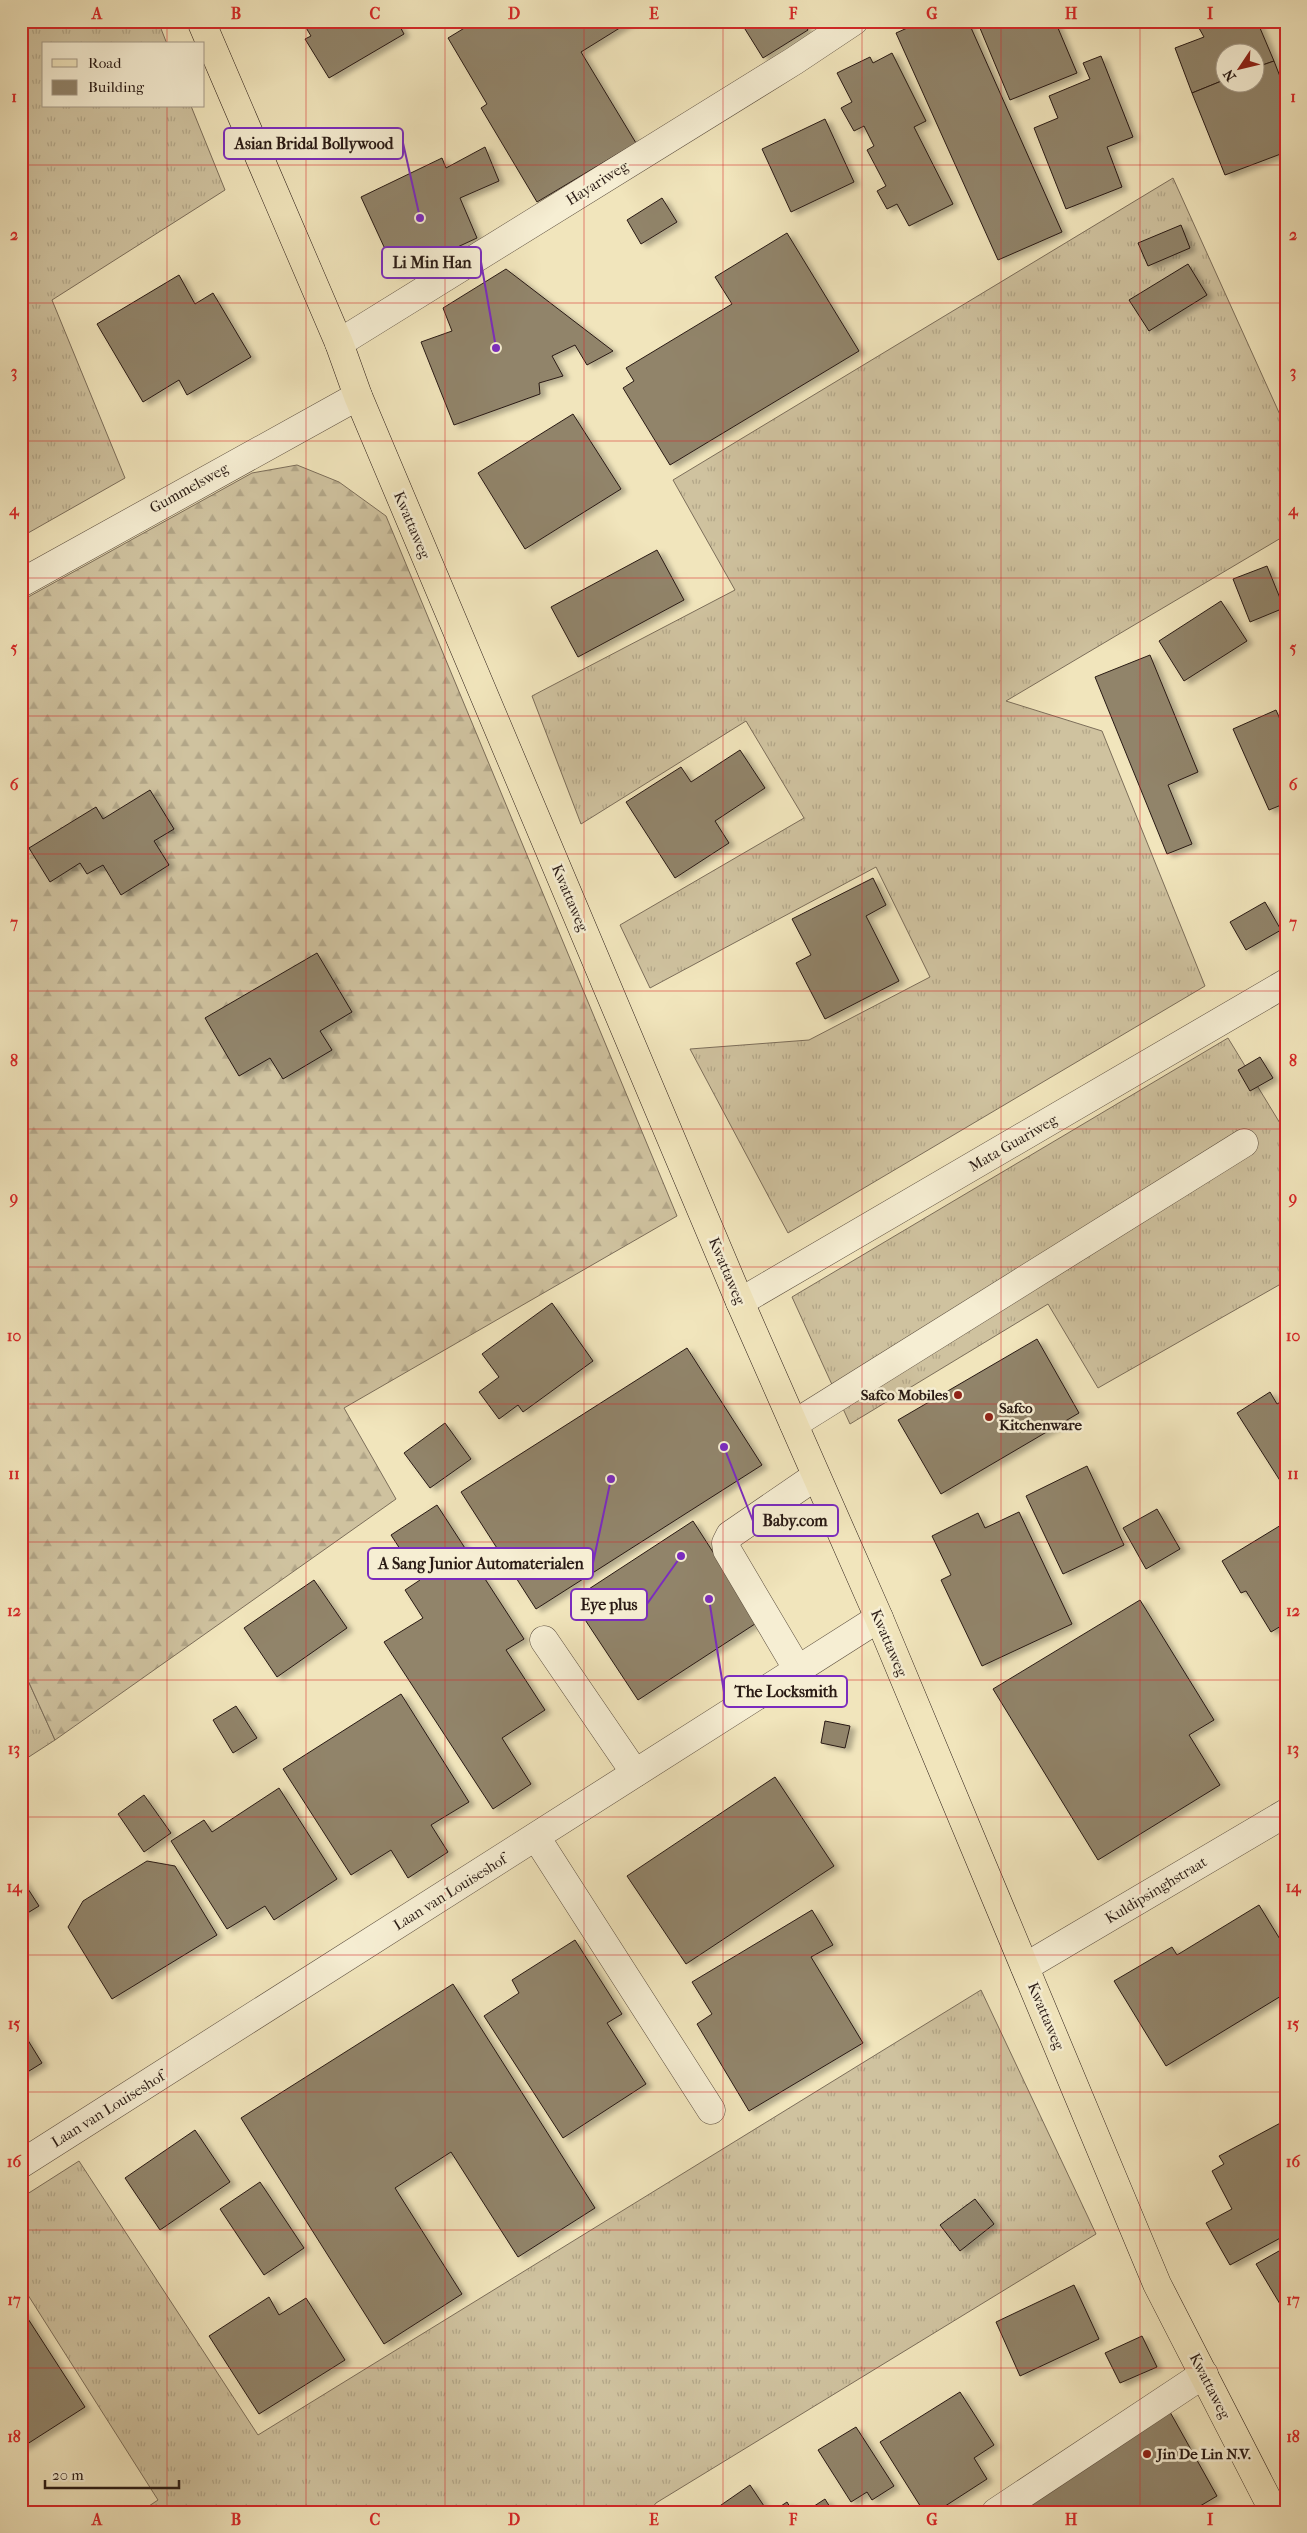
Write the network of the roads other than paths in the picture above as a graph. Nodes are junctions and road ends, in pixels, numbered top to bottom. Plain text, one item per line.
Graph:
1 (201, 21) edge
2 (854, 21) edge
3 (339, 343) junction
4 (358, 396) junction
5 (21, 583) edge
6 (1286, 983) edge
7 (1244, 1143) dead end
8 (740, 1302) junction
9 (794, 1424) junction
10 (816, 1476) junction
11 (879, 1618) junction
12 (544, 1640) dead end
13 (798, 1670) junction
14 (636, 1773) junction
15 (1286, 1813) edge
16 (536, 1837) junction
17 (1026, 1967) junction
18 (711, 2110) dead end
19 (21, 2164) edge
20 (1204, 2374) junction
21 (996, 2512) edge
22 (1274, 2512) edge

1 - 3 main road, Kwattaweg
2 - 3 street, Hayariweg
3 - 4 main road, Kwattaweg
4 - 5 street, Gummelsweg
4 - 8 main road, Kwattaweg
6 - 8 street, Mata Guariweg
7 - 9 street
8 - 9 main road, Kwattaweg
9 - 10 main road, Kwattaweg
10 - 11 main road, Kwattaweg
10 - 13 street
11 - 13 street, Laan van Louiseshof
11 - 17 main road, Kwattaweg
12 - 14 street
13 - 14 street, Laan van Louiseshof
14 - 16 street, Laan van Louiseshof
15 - 17 street, Kuldipsinghstraat
16 - 18 street
16 - 19 street, Laan van Louiseshof
17 - 20 main road, Kwattaweg
20 - 21 street
20 - 22 main road, Kwattaweg

